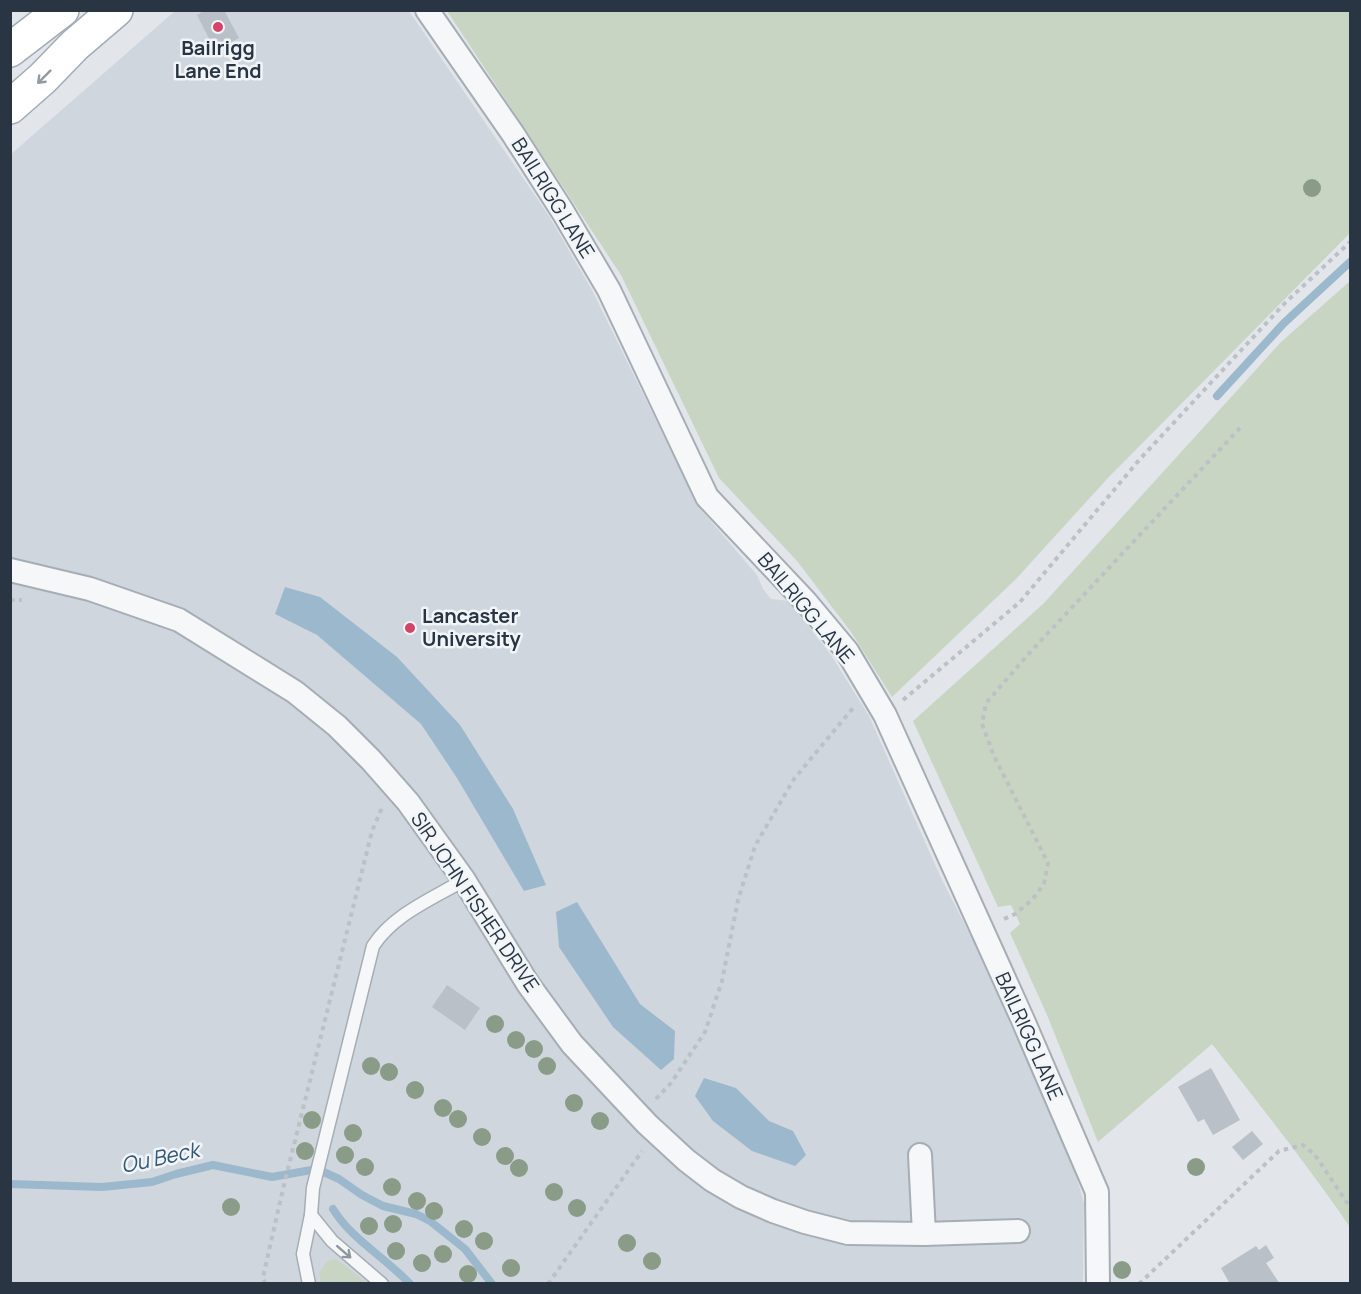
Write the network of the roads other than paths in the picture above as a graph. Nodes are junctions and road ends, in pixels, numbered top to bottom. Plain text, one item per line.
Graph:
1 (116, 10) edge
2 (427, 10) edge
3 (57, 14) edge
4 (75, 45) junction
5 (10, 50) edge
6 (10, 107) edge
7 (10, 570) edge
8 (464, 880) junction
9 (920, 1155) dead end
10 (312, 1215) junction
11 (1018, 1231) dead end
12 (924, 1234) junction
13 (309, 1284) edge
14 (382, 1284) edge
15 (1098, 1284) edge

1 - 4 main road
2 - 15 street, BAILRIGG LANE
3 - 4 main road
3 - 5 main road
4 -> 6 main road
7 - 8 street, SIR JOHN FISHER DRIVE
8 - 10 lane
8 - 12 street, SIR JOHN FISHER DRIVE
9 - 12 street
10 - 13 lane
10 -> 14 lane
11 - 12 street, SIR JOHN FISHER DRIVE

